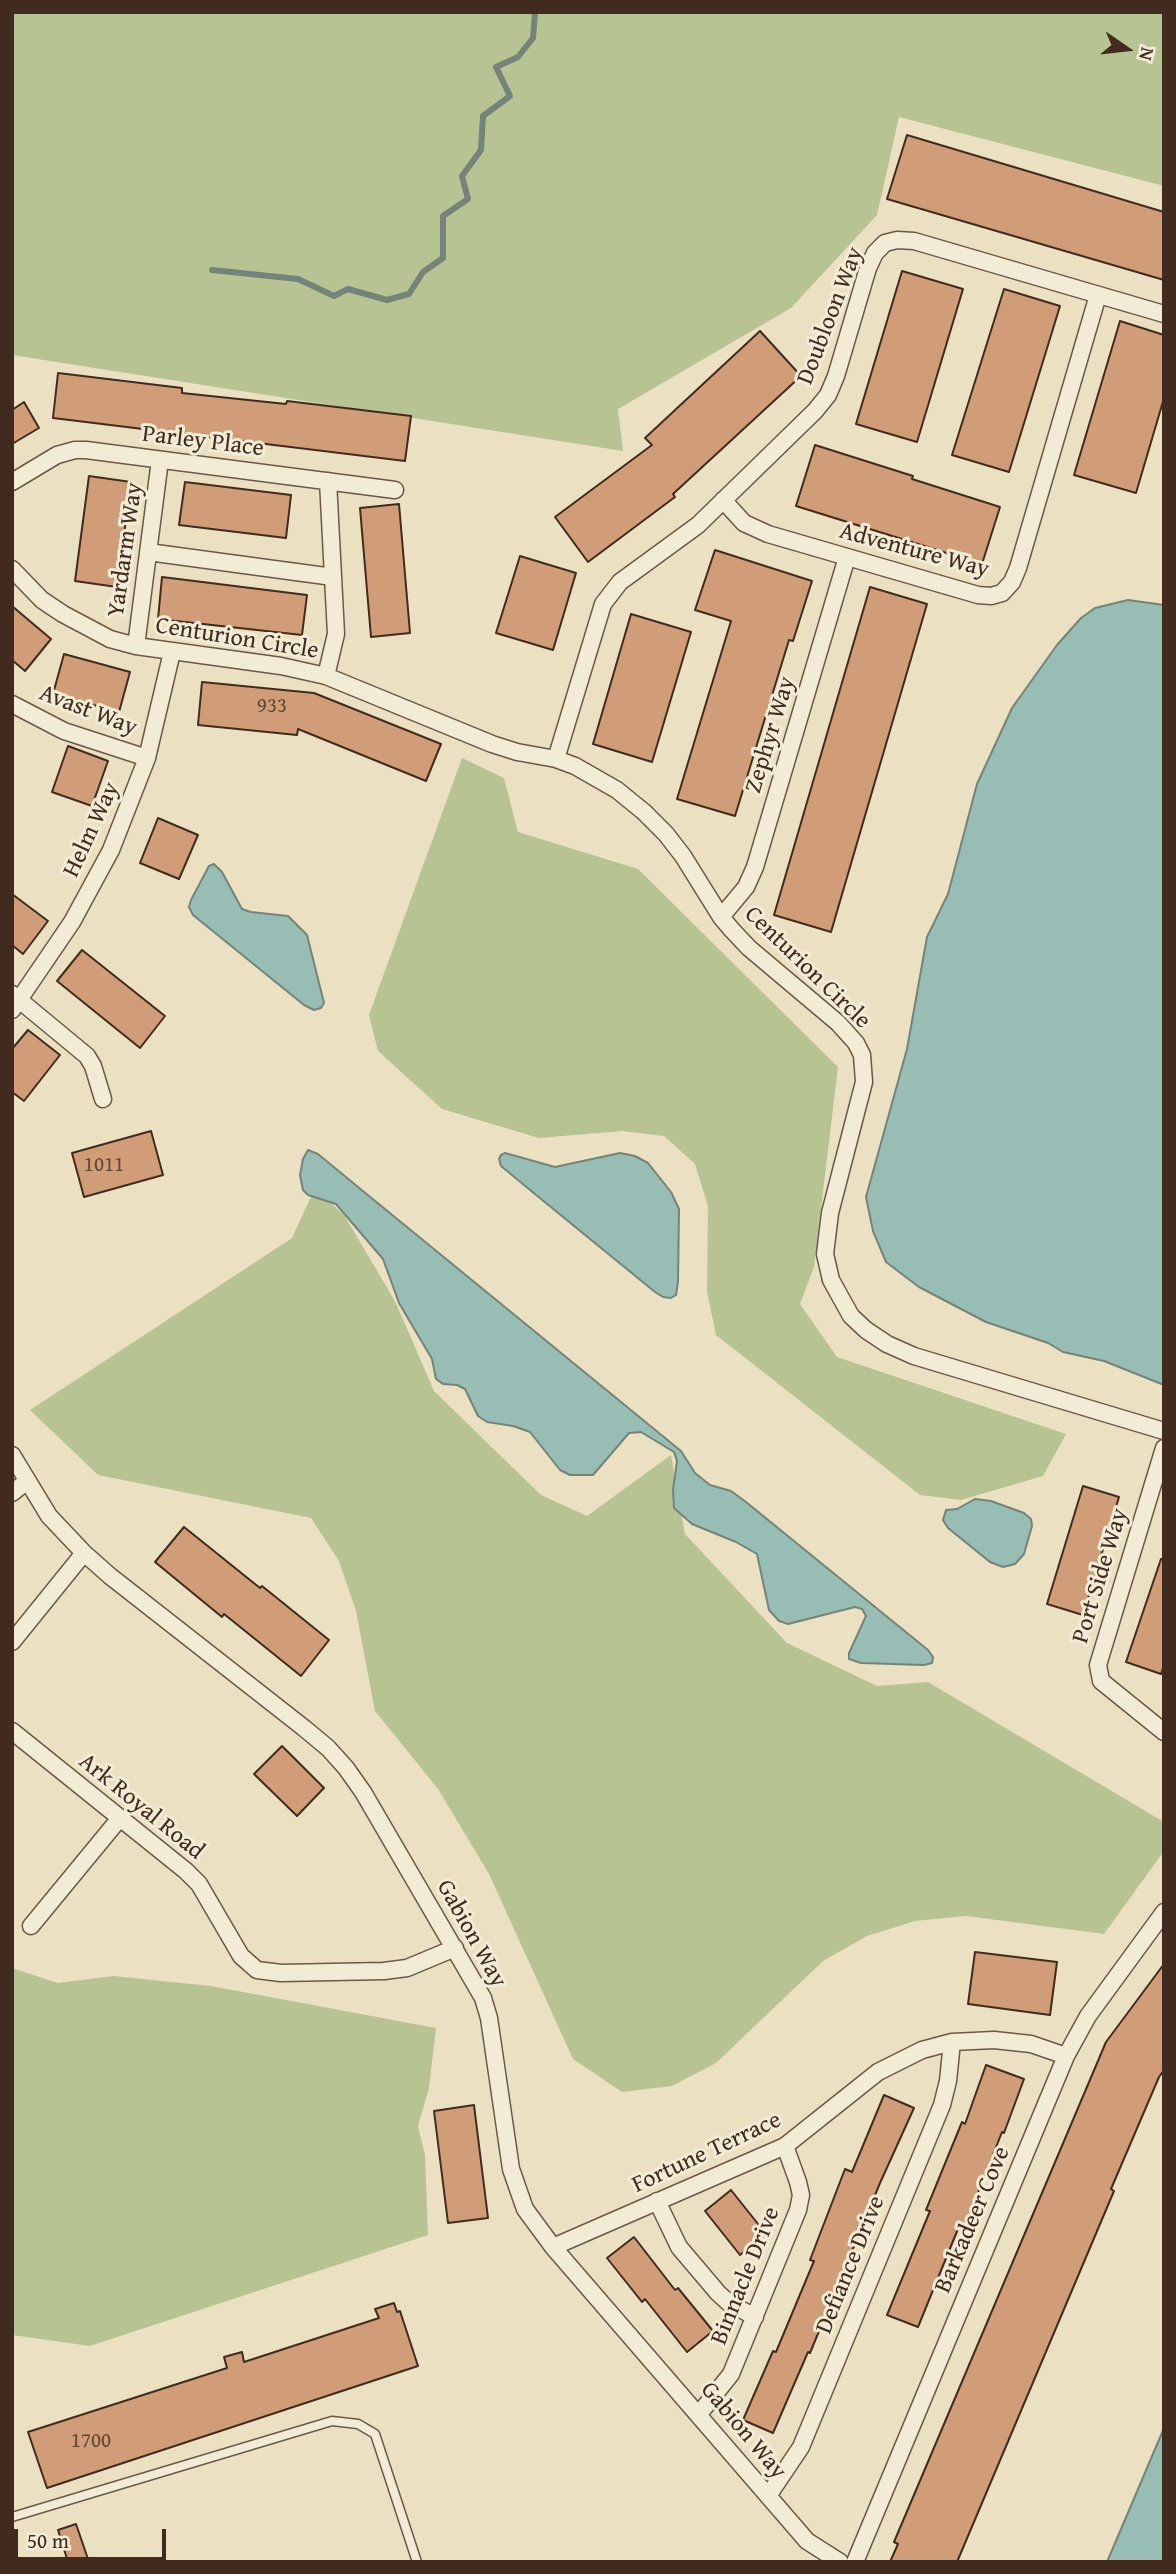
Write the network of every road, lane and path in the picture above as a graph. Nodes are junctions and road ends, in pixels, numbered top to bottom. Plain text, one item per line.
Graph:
1 (1098, 295) junction
2 (1164, 314) edge
3 (160, 460) junction
4 (328, 481) junction
5 (12, 482) edge
6 (396, 490) dead end
7 (723, 500) junction
8 (148, 552) junction
9 (848, 557) junction
10 (12, 569) edge
11 (333, 577) junction
12 (136, 646) junction
13 (172, 652) junction
14 (326, 676) junction
15 (12, 704) edge
16 (147, 758) junction
17 (556, 760) junction
18 (721, 917) junction
19 (15, 1001) edge
20 (103, 1099) dead end
21 (1164, 1431) edge
22 (1164, 1448) edge
23 (12, 1455) edge
24 (27, 1481) junction
25 (12, 1493) edge
26 (85, 1553) junction
27 (13, 1640) edge
28 (12, 1731) edge
29 (1164, 1732) edge
30 (120, 1818) junction
31 (1164, 1912) edge
32 (31, 1926) dead end
33 (455, 1948) junction
34 (952, 2042) junction
35 (1066, 2056) junction
36 (785, 2146) junction
37 (657, 2200) junction
38 (553, 2247) junction
39 (755, 2317) junction
40 (699, 2414) junction
41 (768, 2496) junction
42 (12, 2517) edge
43 (417, 2562) edge
44 (840, 2562) edge
45 (855, 2562) edge

1 - 2 street, Doubloon Way
1 - 7 street, Doubloon Way
1 - 9 street, Adventure Way
3 - 4 street, Parley Place
3 - 5 street, Parley Place
3 - 8 street, Yardarm Way
4 - 6 street, Parley Place
4 - 11 street
7 - 9 street, Adventure Way
7 - 17 street, Doubloon Way
8 - 11 street
8 - 12 street, Yardarm Way
9 - 18 street, Zephyr Way
10 - 12 street, Centurion Circle
11 - 14 street
12 - 13 street, Centurion Circle
13 - 14 street, Centurion Circle
13 - 16 street, Helm Way
14 - 17 street, Centurion Circle
15 - 16 street, Avast Way
16 - 19 street, Helm Way
17 - 18 street, Centurion Circle
18 - 21 street, Centurion Circle
19 - 20 street
22 - 29 street, Port Side Way
23 - 24 street, Gabion Way
24 - 25 street
24 - 26 street, Gabion Way
26 - 27 street
26 - 33 street, Gabion Way
28 - 30 street, Ark Royal Road
30 - 32 street
30 - 33 street, Ark Royal Road
31 - 35 street, Barkadeer Cove
33 - 38 street, Gabion Way
34 - 35 street, Fortune Terrace
34 - 36 street, Fortune Terrace
34 - 41 street, Defiance Drive
35 - 45 street, Barkadeer Cove
36 - 37 street, Fortune Terrace
36 - 39 street, Binnacle Drive
37 - 38 street, Fortune Terrace
37 - 39 street
38 - 40 street, Gabion Way
39 - 40 street, Binnacle Drive
40 - 41 street, Gabion Way
41 - 44 street, Gabion Way
42 - 43 lane

